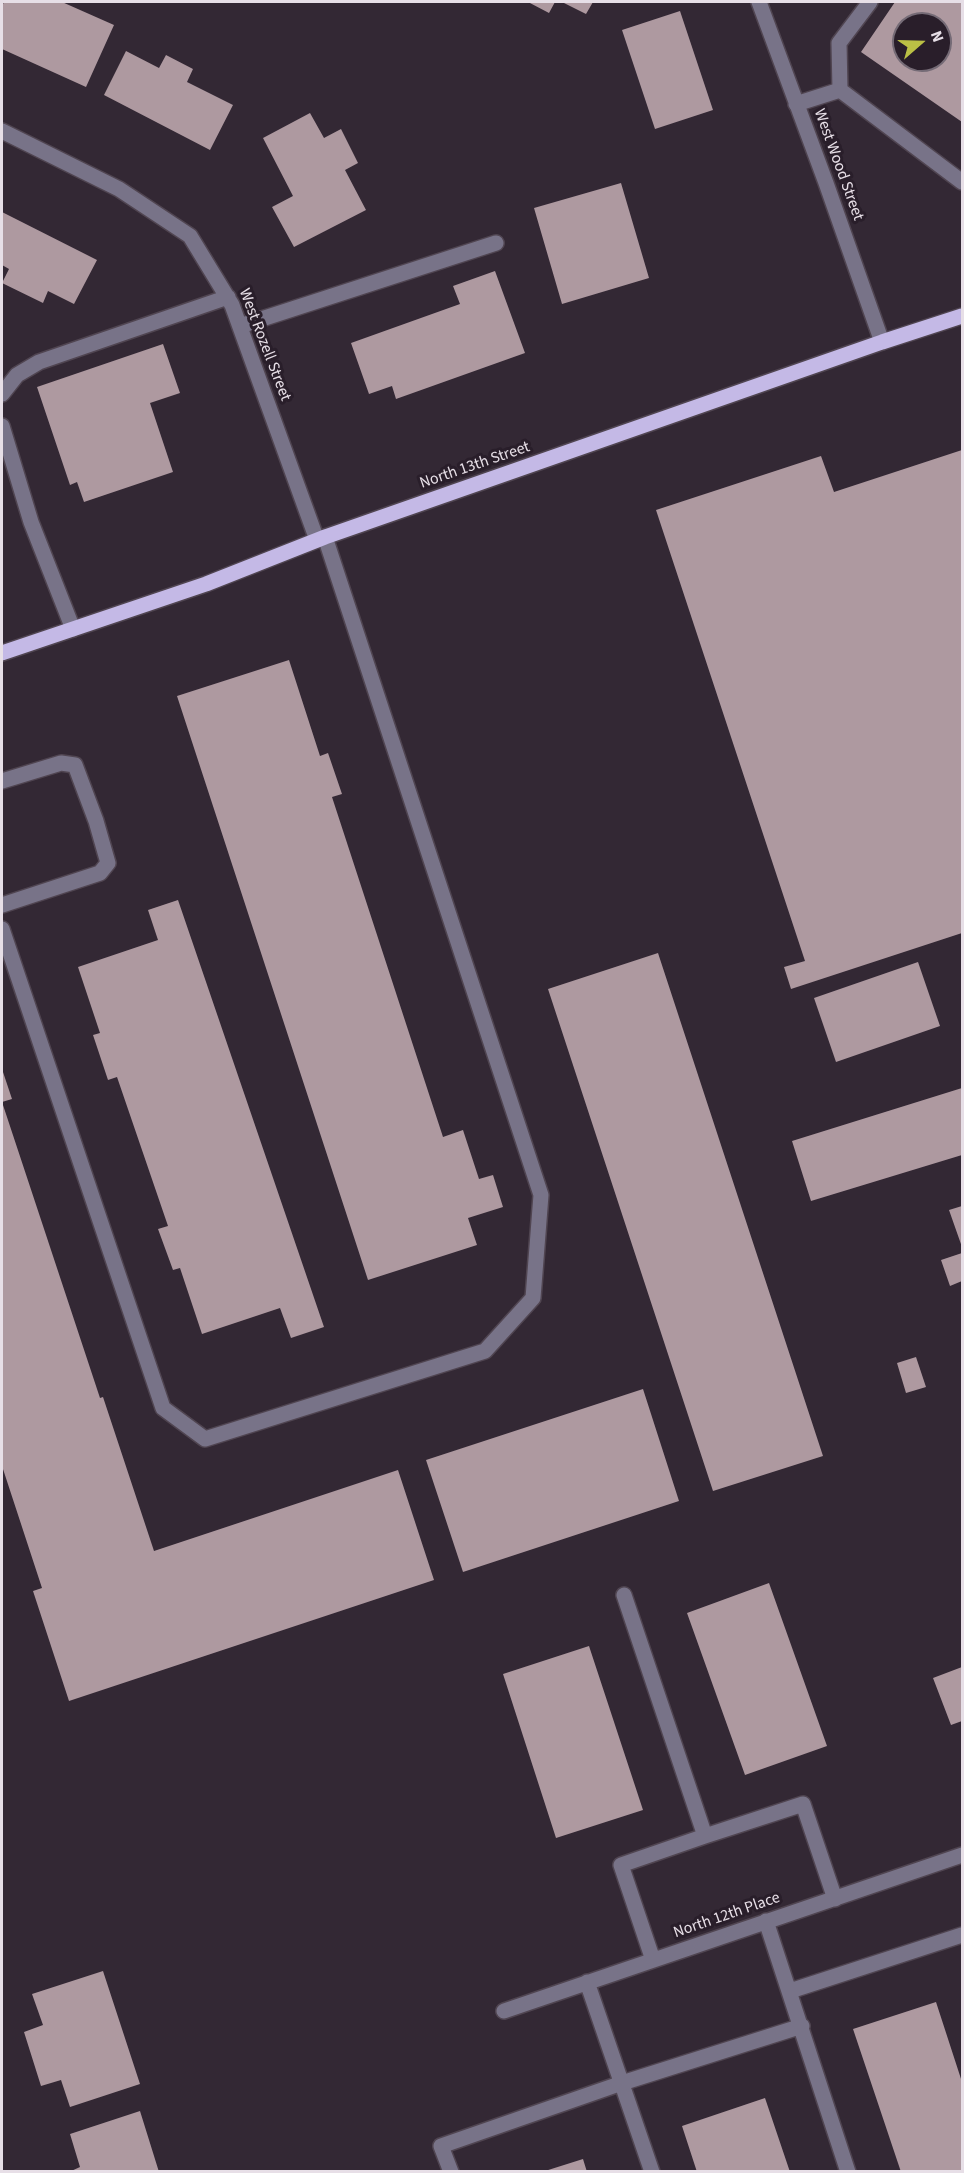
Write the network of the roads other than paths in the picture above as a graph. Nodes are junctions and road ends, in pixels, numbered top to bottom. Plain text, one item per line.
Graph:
1 (759, 2) edge
2 (870, 2) edge
3 (840, 90) junction
4 (796, 104) junction
5 (2, 131) edge
6 (963, 182) edge
7 (496, 243) dead end
8 (228, 297) junction
9 (963, 316) edge
10 (240, 326) junction
11 (882, 342) junction
12 (2, 394) edge
13 (2, 426) edge
14 (321, 539) junction
15 (73, 629) junction
16 (2, 653) edge
17 (2, 782) edge
18 (2, 905) edge
19 (2, 929) edge
20 (5, 953) edge
21 (624, 1595) dead end
22 (705, 1836) junction
23 (963, 1855) edge
24 (835, 1899) junction
25 (766, 1921) junction
26 (963, 1935) edge
27 (653, 1960) junction
28 (587, 1982) junction
29 (790, 1991) junction
30 (504, 2011) dead end
31 (802, 2026) junction
32 (622, 2083) junction
33 (451, 2172) edge
34 (652, 2172) edge
35 (849, 2172) edge

1 - 4 street, West Wood Street
2 - 3 street
3 - 4 street
3 - 6 street
4 - 11 street, West Wood Street
5 - 8 street, West Rozell Street
7 - 10 street
8 - 10 street, West Rozell Street
8 - 12 street
9 - 11 main road, North 13th Street
10 - 14 street, West Rozell Street
11 - 14 main road, North 13th Street
13 - 15 street
14 - 15 main road, North 13th Street
14 - 20 street, West Rozell Street
15 - 16 main road, North 13th Street
17 - 18 street
19 - 20 street
21 - 22 street
22 - 24 street
22 - 27 street
23 - 24 street, North 12th Place
24 - 25 street, North 12th Place
25 - 27 street, North 12th Place
25 - 29 street
26 - 29 street
27 - 28 street, North 12th Place
28 - 30 street, North 12th Place
28 - 32 street
29 - 31 street
31 - 32 street
31 - 35 street
32 - 33 street
32 - 34 street

